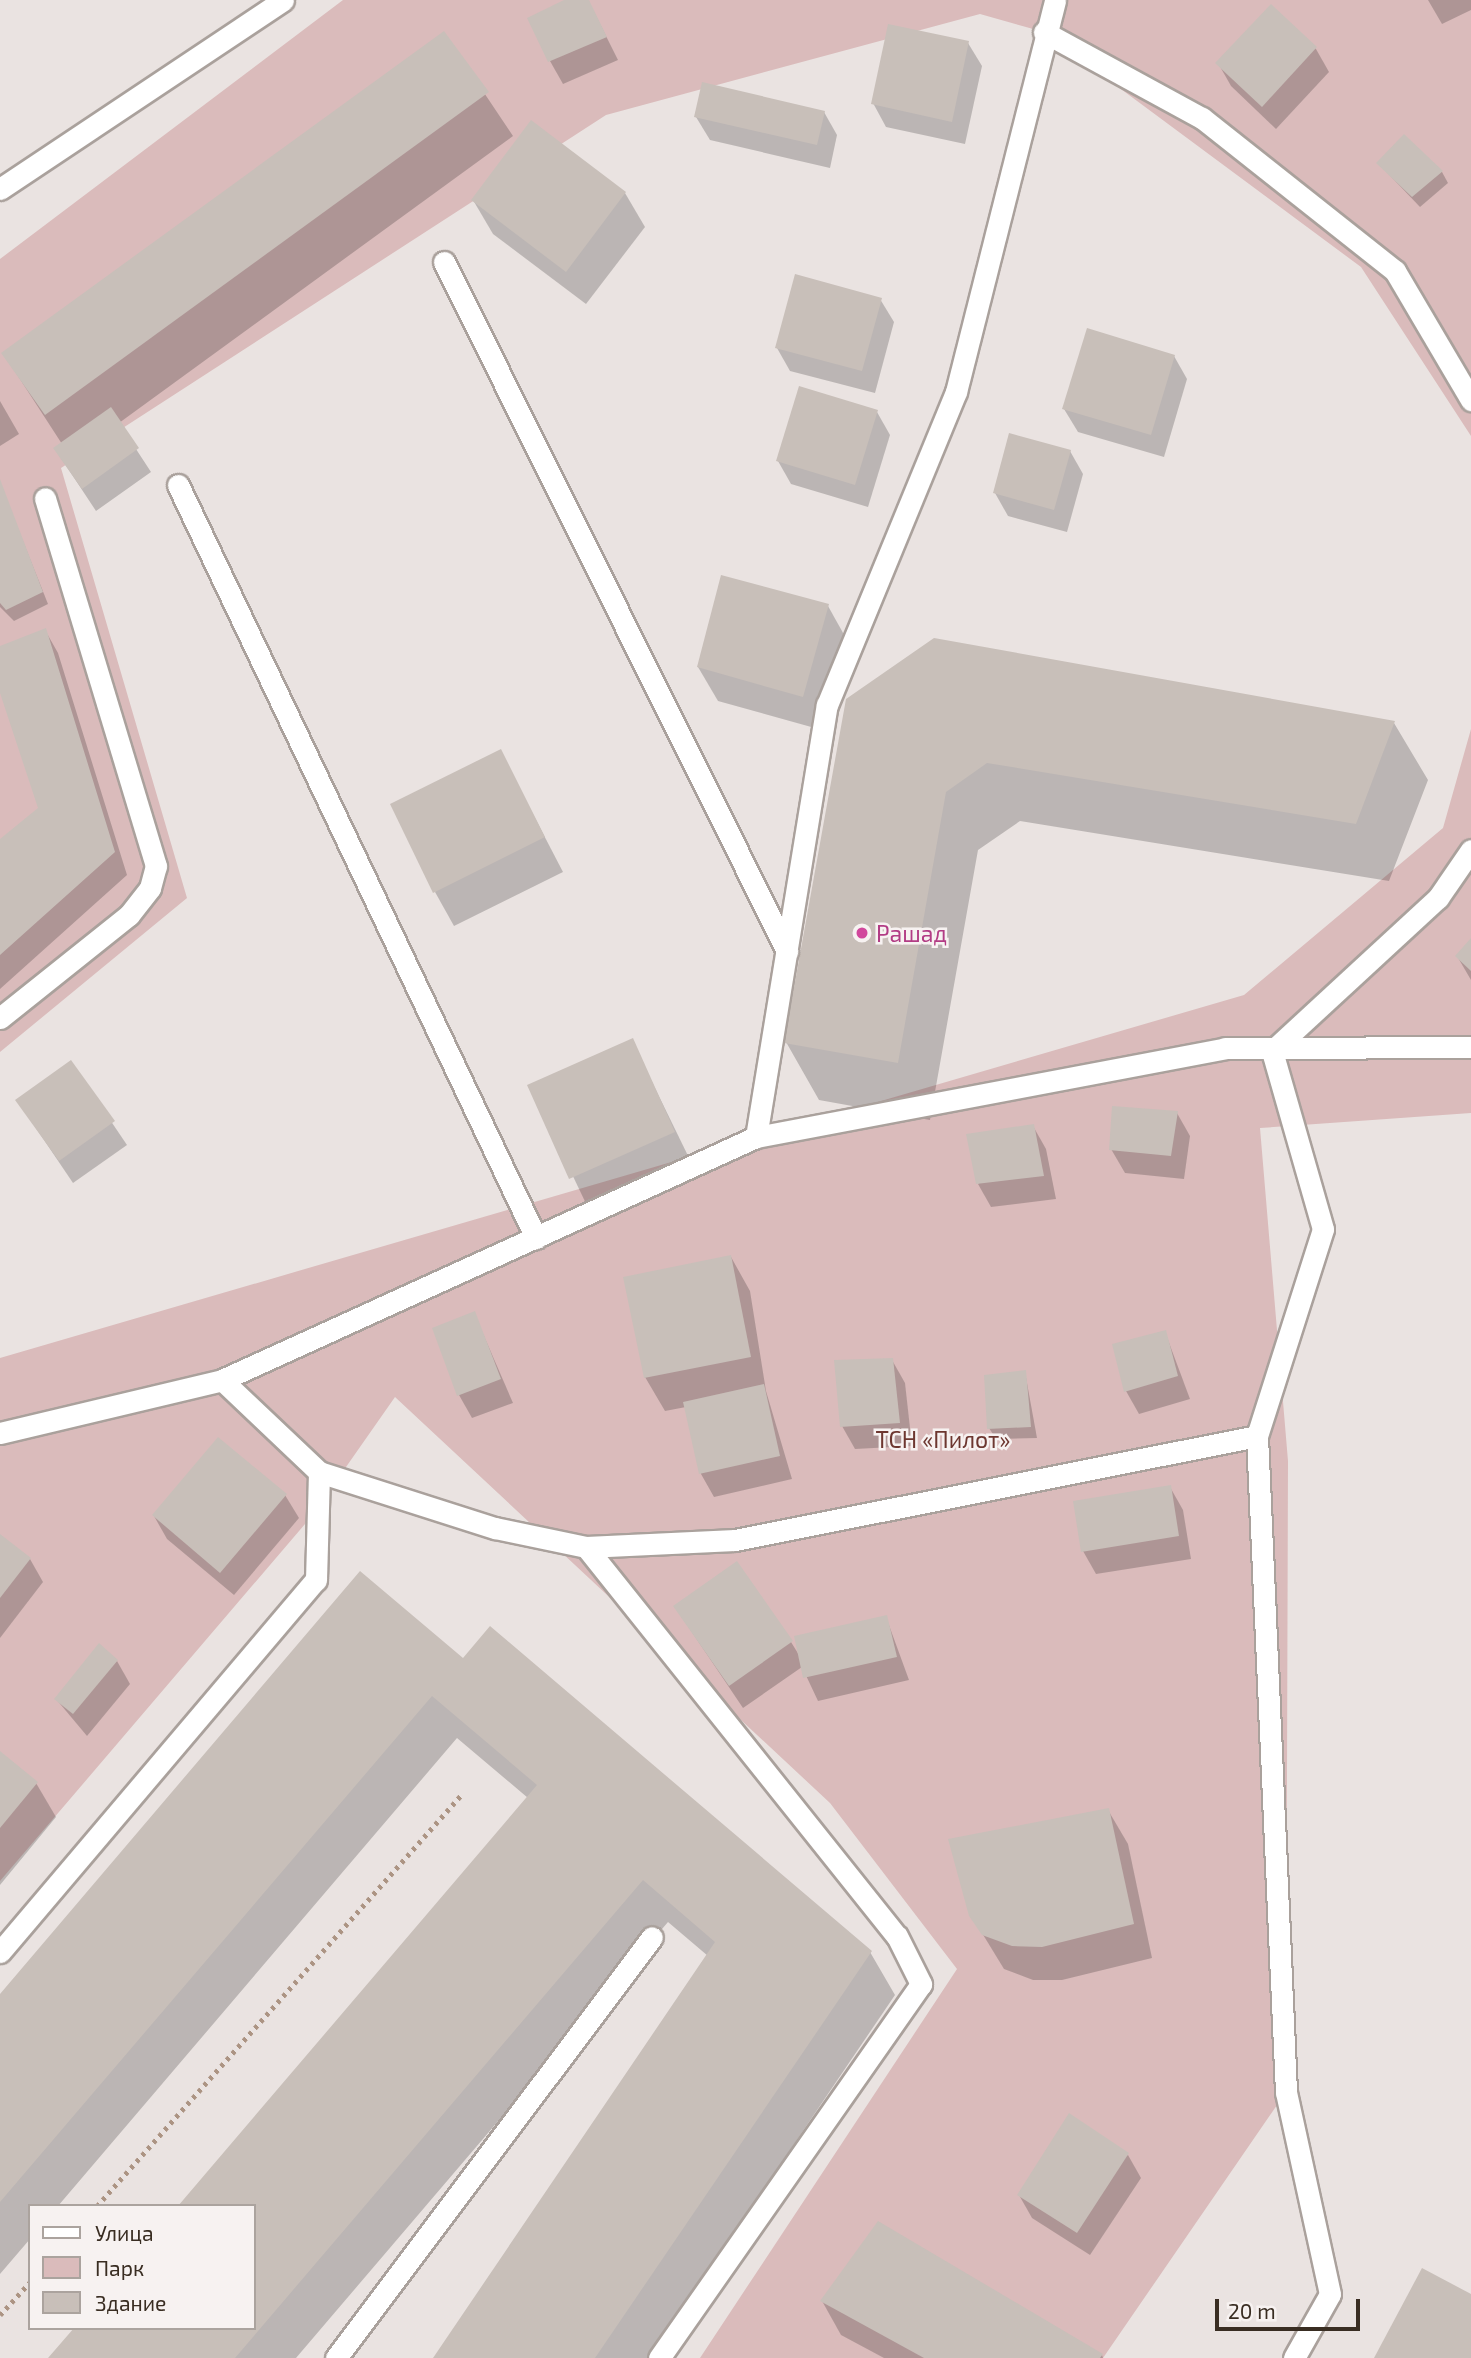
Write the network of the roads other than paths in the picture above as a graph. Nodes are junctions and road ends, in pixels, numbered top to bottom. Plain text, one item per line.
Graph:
1 (283, 0) edge
2 (1055, 0) edge
3 (1044, 32) junction
4 (0, 189) edge
5 (444, 262) dead end
6 (1471, 400) edge
7 (178, 485) dead end
8 (45, 498) dead end
9 (1471, 850) edge
10 (787, 951) junction
11 (0, 1018) edge
12 (1471, 1046) edge
13 (1272, 1051) junction
14 (756, 1138) junction
15 (536, 1238) junction
16 (222, 1380) junction
17 (0, 1433) edge
18 (1257, 1436) junction
19 (319, 1472) junction
20 (586, 1547) junction
21 (652, 1937) dead end
22 (0, 1952) edge
23 (336, 2358) edge
24 (659, 2358) edge
25 (1294, 2358) edge

1 - 4 street
2 - 3 street
3 - 6 street
3 - 10 street
5 - 10 street
7 - 15 street
8 - 11 street
9 - 13 street
10 - 14 street
12 - 13 street
13 - 14 street
13 - 18 street
14 - 15 street
15 - 16 street
16 - 17 street
16 - 19 street
18 - 20 street
18 - 25 street
19 - 20 street
19 - 22 street
20 - 24 street
21 - 23 street

